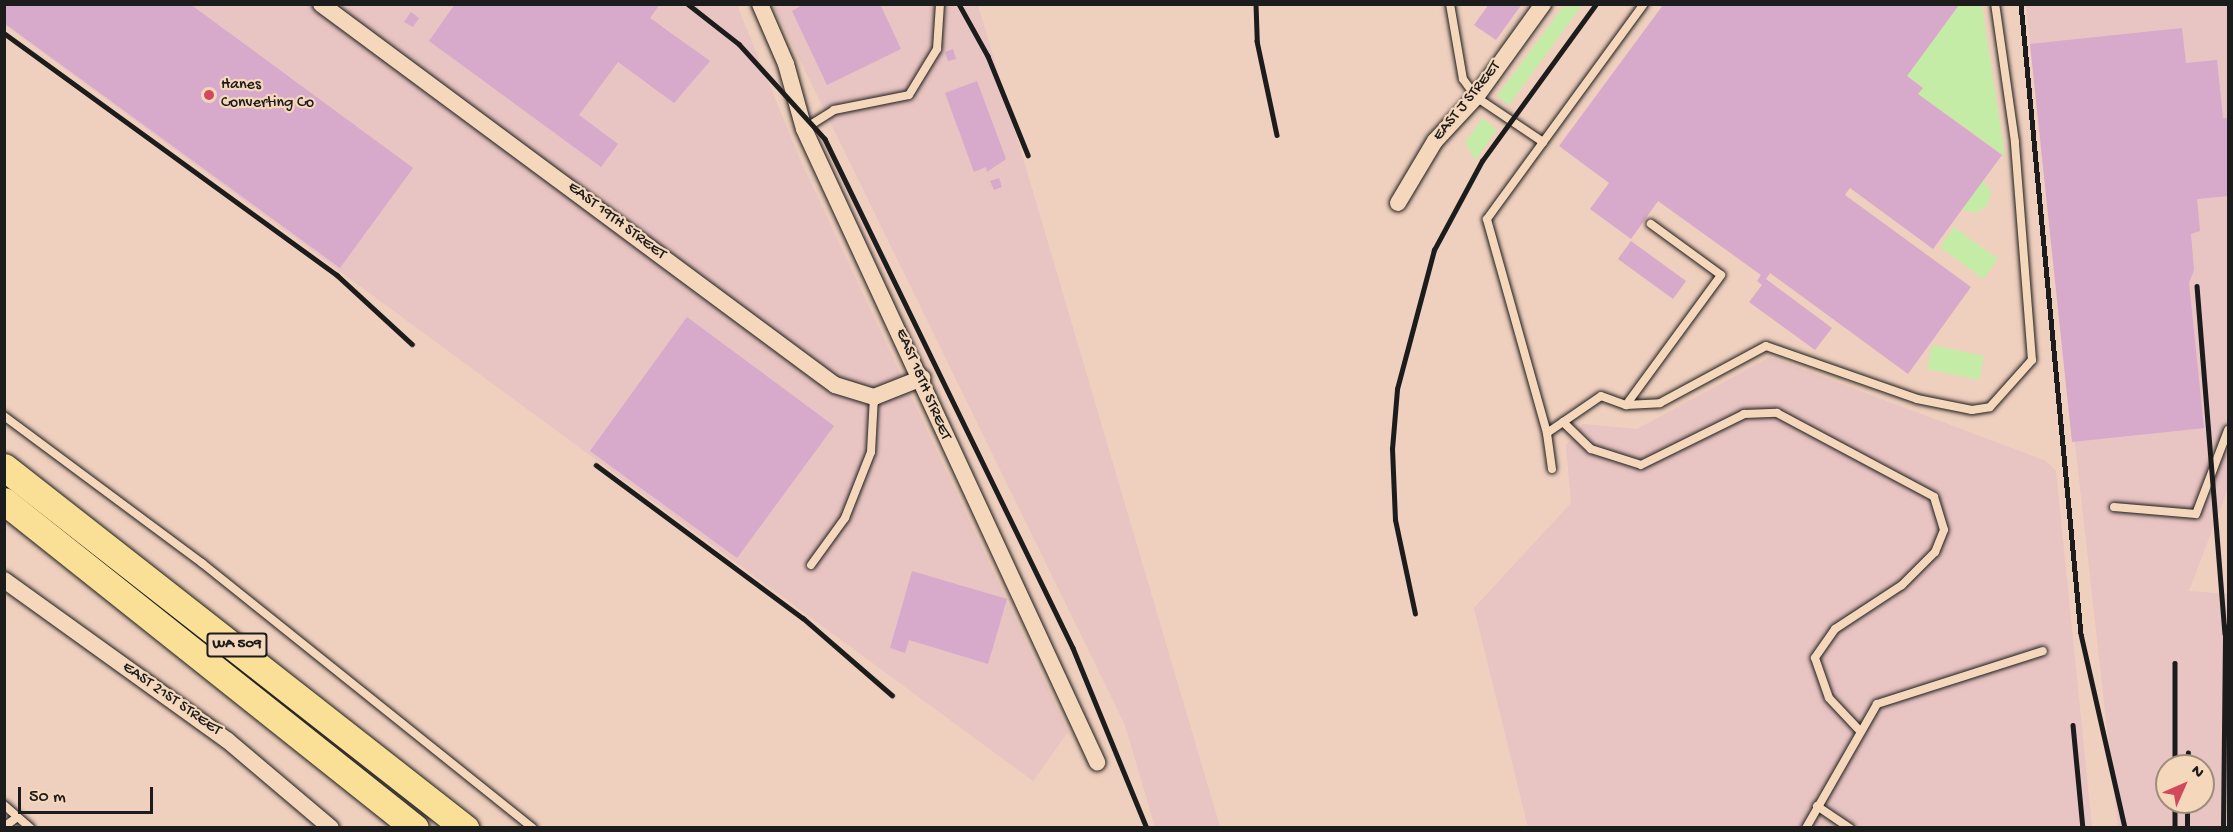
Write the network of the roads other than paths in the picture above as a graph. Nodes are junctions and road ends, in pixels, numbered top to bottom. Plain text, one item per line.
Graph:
1 (321, 4) edge
2 (760, 4) edge
3 (940, 4) edge
4 (1450, 4) edge
5 (1543, 4) edge
6 (1644, 4) edge
7 (1995, 4) edge
8 (1476, 97) junction
9 (804, 129) junction
10 (1544, 142) junction
11 (1398, 203) dead end
12 (1651, 224) dead end
13 (922, 378) junction
14 (874, 397) junction
15 (1626, 405) junction
16 (4, 416) edge
17 (1563, 422) junction
18 (2229, 430) edge
19 (1547, 433) junction
20 (4, 467) edge
21 (1552, 469) dead end
22 (4, 501) edge
23 (2114, 507) dead end
24 (811, 565) dead end
25 (4, 580) edge
26 (2043, 651) dead end
27 (1859, 730) junction
28 (1097, 762) dead end
29 (4, 805) edge
30 (1817, 806) junction
31 (16, 818) junction
32 (4, 827) edge
33 (30, 828) edge
34 (331, 828) edge
35 (415, 828) edge
36 (465, 828) edge
37 (533, 828) edge
38 (1806, 828) edge
39 (1850, 828) edge

1 - 14 street, EAST 19TH STREET
2 - 9 street, EAST 18TH STREET
3 - 9 lane
4 - 8 lane
5 - 8 street, EAST J STREET
6 - 10 lane
7 - 15 lane
8 - 10 lane
8 - 11 street, EAST J STREET
9 - 13 street, EAST 18TH STREET
10 - 19 lane
12 - 15 lane
13 - 14 street
13 - 28 street, EAST 18TH STREET
14 - 24 lane
15 - 17 lane
16 - 37 lane
17 - 19 lane
17 - 27 lane
18 - 23 lane
19 - 21 lane
20 - 36 highway, WA 509
22 - 35 highway, WA 509
25 - 34 street, EAST 21ST STREET
26 - 27 lane
27 - 30 lane
29 - 31 lane
30 - 38 lane
30 - 39 lane
31 - 32 lane
31 - 33 lane

